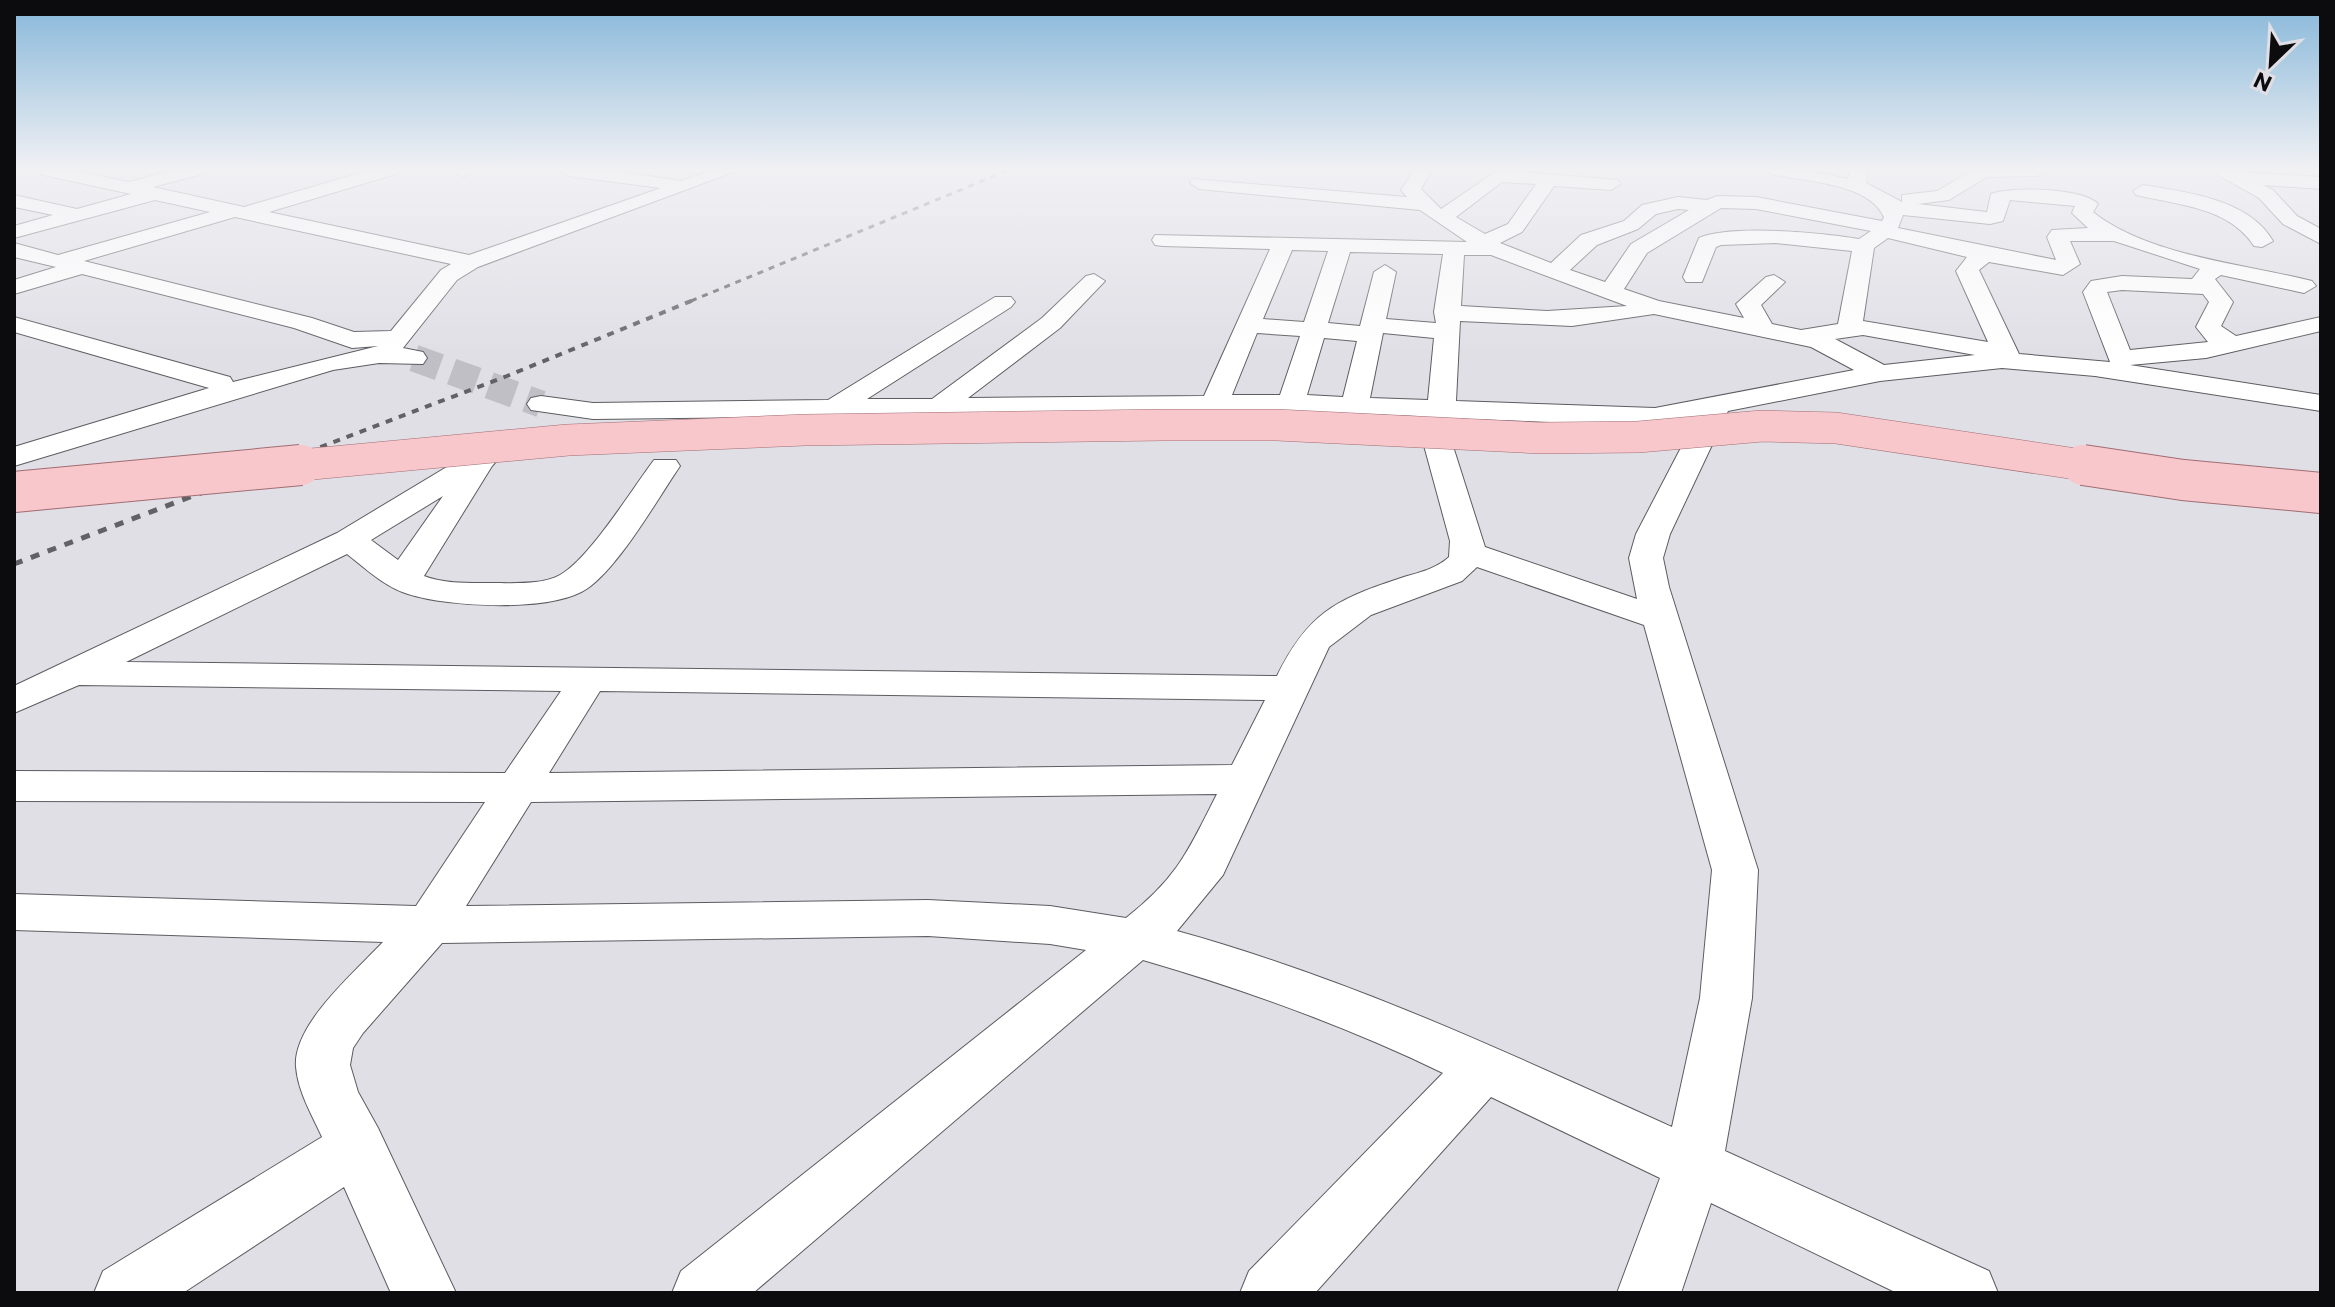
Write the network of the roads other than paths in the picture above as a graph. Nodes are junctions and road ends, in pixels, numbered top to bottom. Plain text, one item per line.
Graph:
1 (163, 231) edge
2 (346, 231) edge
3 (558, 231) edge
4 (1473, 231) edge
5 (1511, 231) edge
6 (1614, 231) edge
7 (1868, 231) edge
8 (1935, 231) edge
9 (2112, 231) edge
10 (2251, 231) edge
11 (2279, 231) edge
12 (1667, 232) joint
13 (2123, 236) junction
14 (1163, 240) dead end
15 (1284, 243) junction
16 (1707, 243) junction
17 (1341, 245) junction
18 (1490, 246) junction
19 (1864, 246) junction
20 (1454, 248) junction
21 (14, 250) edge
22 (1985, 255) junction
23 (470, 262) junction
24 (68, 265) junction
25 (1385, 272) dead end
26 (1554, 272) junction
27 (1694, 277) dead end
28 (2218, 279) junction
29 (1094, 281) dead end
30 (1774, 282) dead end
31 (2312, 284) edge
32 (14, 287) edge
33 (1609, 293) junction
34 (1003, 302) dead end
35 (1653, 307) junction
36 (1445, 322) junction
37 (14, 324) edge
38 (2321, 324) edge
39 (1249, 325) junction
40 (1763, 329) junction
41 (1313, 330) junction
42 (1371, 330) junction
43 (1849, 330) junction
44 (40, 331) junction
45 (1799, 337) junction
46 (14, 339) edge
47 (2233, 344) junction
48 (399, 350) junction
49 (2006, 353) junction
50 (2120, 358) junction
51 (2041, 361) junction
52 (1880, 373) junction
53 (220, 383) dead end
54 (1291, 403) junction
55 (2321, 403) edge
56 (541, 404) tunnel mouth
57 (1214, 404) junction
58 (939, 407) junction
59 (1354, 407) junction
60 (1716, 407) junction
61 (834, 408) junction
62 (1435, 410) junction
63 (14, 457) edge
64 (665, 466) dead end
65 (14, 492) edge
66 (2321, 493) edge
67 (349, 540) junction
68 (1469, 553) junction
69 (404, 577) junction
70 (1661, 619) junction
71 (71, 673) junction
72 (588, 679) junction
73 (1290, 688) junction
74 (14, 701) edge
75 (1246, 779) junction
76 (14, 786) edge
77 (520, 788) junction
78 (14, 912) edge
79 (429, 925) junction
80 (1136, 939) junction
81 (1484, 1067) junction
82 (358, 1146) junction
83 (1693, 1167) junction
84 (126, 1293) edge
85 (424, 1293) edge
86 (704, 1293) edge
87 (1272, 1293) edge
88 (1649, 1293) edge
89 (1966, 1293) edge

1 - 24 street
2 - 23 street
3 - 23 street
4 - 18 street
5 - 18 street
6 - 26 street
7 - 19 street
8 - 22 street
9 - 13 street
10 - 11 street
12 - 16 street
12 - 33 street
13 - 22 street
13 - 28 street
14 - 15 street
15 - 17 street
15 - 39 street
16 - 19 street
16 - 27 street
17 - 20 street
17 - 41 street
18 - 20 street
18 - 26 street
19 - 43 street
20 - 36 street
21 - 24 street
22 - 49 street
23 - 48 street
24 - 32 street
24 - 48 street
25 - 42 street
26 - 33 street
28 - 31 street
28 - 47 street
28 - 50 street
29 - 58 street
30 - 40 street
31 - 38 street
33 - 35 street
34 - 61 street
35 - 36 street
35 - 40 street
36 - 42 street
36 - 62 street
37 - 44 street
38 - 47 street
39 - 41 street
39 - 57 street
40 - 45 street
41 - 42 street
41 - 54 street
42 - 59 street
43 - 45 street
43 - 49 street
44 - 46 street
44 - 53 street
45 - 52 street
47 - 50 street
48 - 63 street
49 - 51 street
50 - 51 street
51 - 52 street
51 - 55 street
52 - 60 street
54 - 57 street
54 - 59 street
56 - 61 street
57 - 58 street
58 - 61 street
59 - 62 street
60 - 62 street
60 - 70 street
62 - 68 street
64 - 69 street
65 - 66 main road, bridge
67 - 69 street
67 - 69 street
67 - 71 street
68 - 70 street
68 - 73 street
70 - 83 street
71 - 72 street
71 - 74 street
72 - 73 street
72 - 77 street
73 - 75 street
75 - 77 street
75 - 80 street
76 - 77 street
77 - 79 street
78 - 79 street
79 - 80 street
79 - 82 street
80 - 81 street
80 - 86 street
81 - 83 street
81 - 87 street
82 - 84 street
82 - 85 street
83 - 88 street
83 - 89 street

